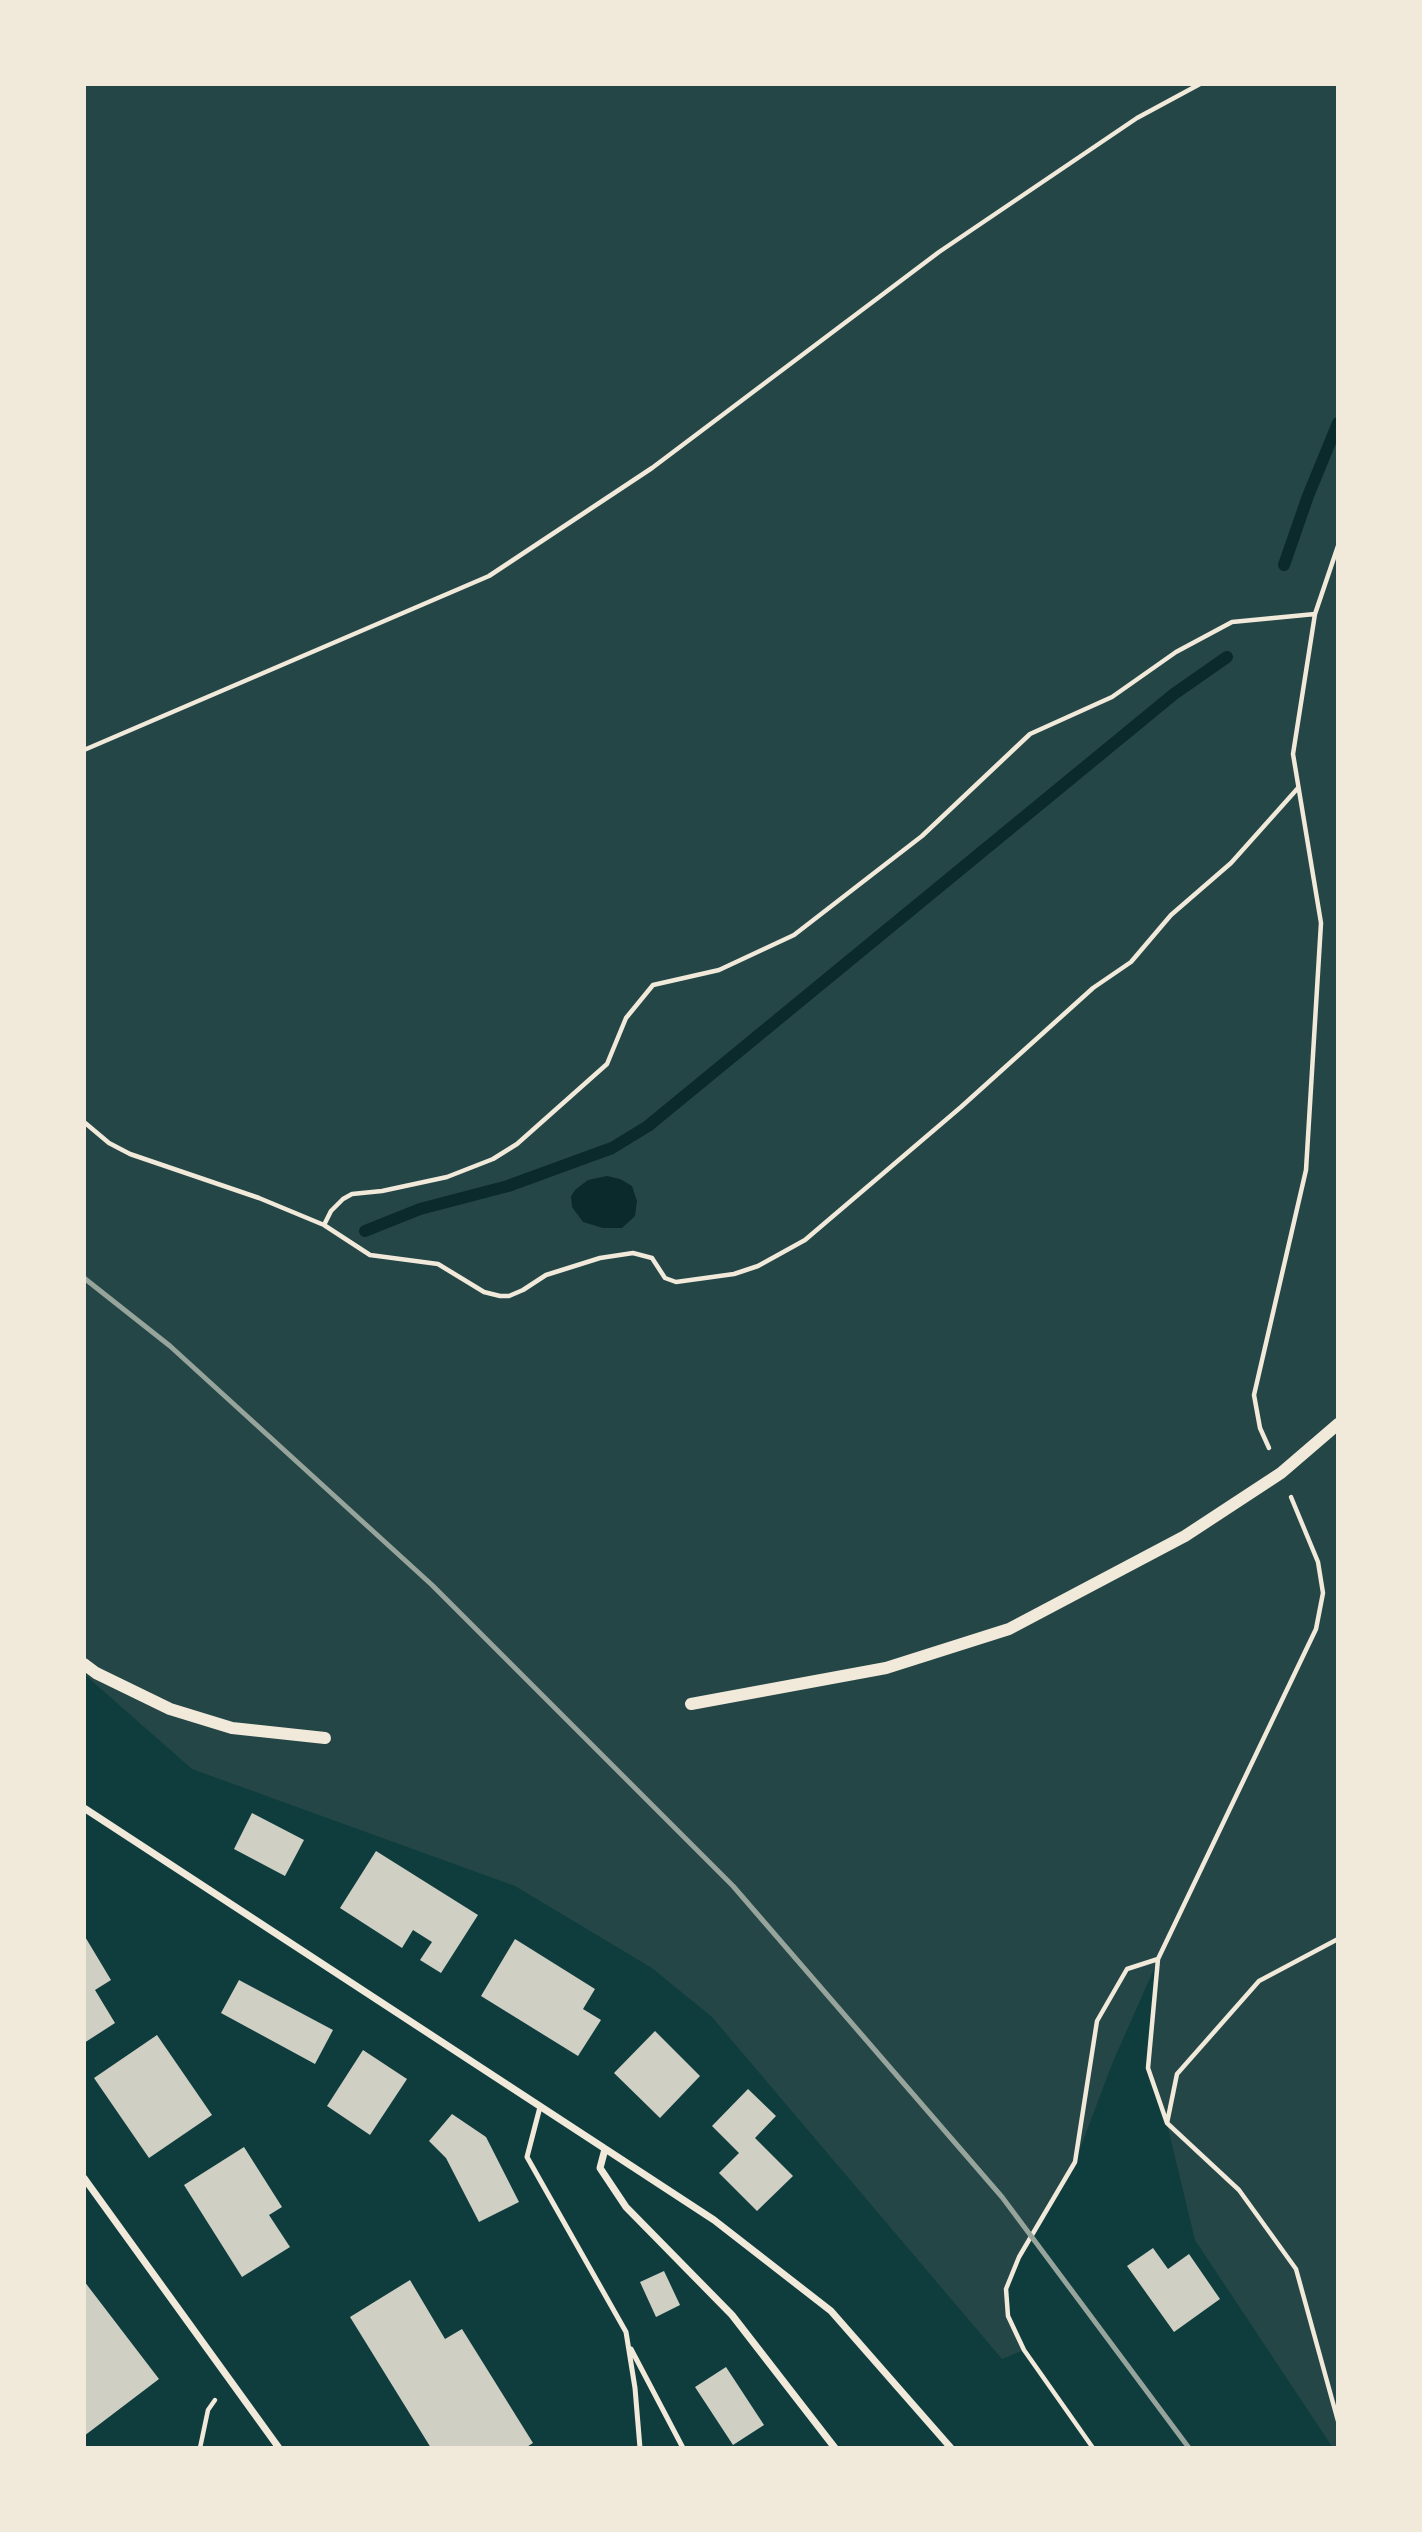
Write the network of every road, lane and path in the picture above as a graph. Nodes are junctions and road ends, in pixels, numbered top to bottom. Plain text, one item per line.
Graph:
1 (1200, 84) edge
2 (1338, 546) edge
3 (1315, 614) junction
4 (84, 750) edge
5 (1299, 788) junction
6 (84, 1122) edge
7 (324, 1225) junction
8 (1338, 1424) edge
9 (1281, 1474) junction
10 (84, 1664) edge
11 (691, 1704) dead end
12 (324, 1738) dead end
13 (84, 1808) edge
14 (1338, 1939) edge
15 (1158, 1959) junction
16 (540, 2107) junction
17 (1167, 2123) junction
18 (605, 2149) junction
19 (84, 2178) edge
20 (628, 2343) junction
21 (230, 2381) junction
22 (1338, 2421) edge
23 (200, 2448) edge
24 (279, 2448) edge
25 (640, 2448) edge
26 (683, 2448) edge
27 (835, 2448) edge
28 (951, 2448) edge
29 (1093, 2448) edge

1 - 4 path
2 - 3 path
3 - 5 path
3 - 7 path
5 - 7 path
5 - 9 path
6 - 7 path
8 - 9 street
9 - 11 street
9 - 15 path
10 - 12 street
13 - 16 street
14 - 17 path
15 - 17 path
15 - 29 path
16 - 18 street
16 - 20 lane
17 - 22 path
18 - 27 street
18 - 28 street
19 - 21 street
20 - 25 lane
20 - 26 lane
21 - 23 path
21 - 24 street

